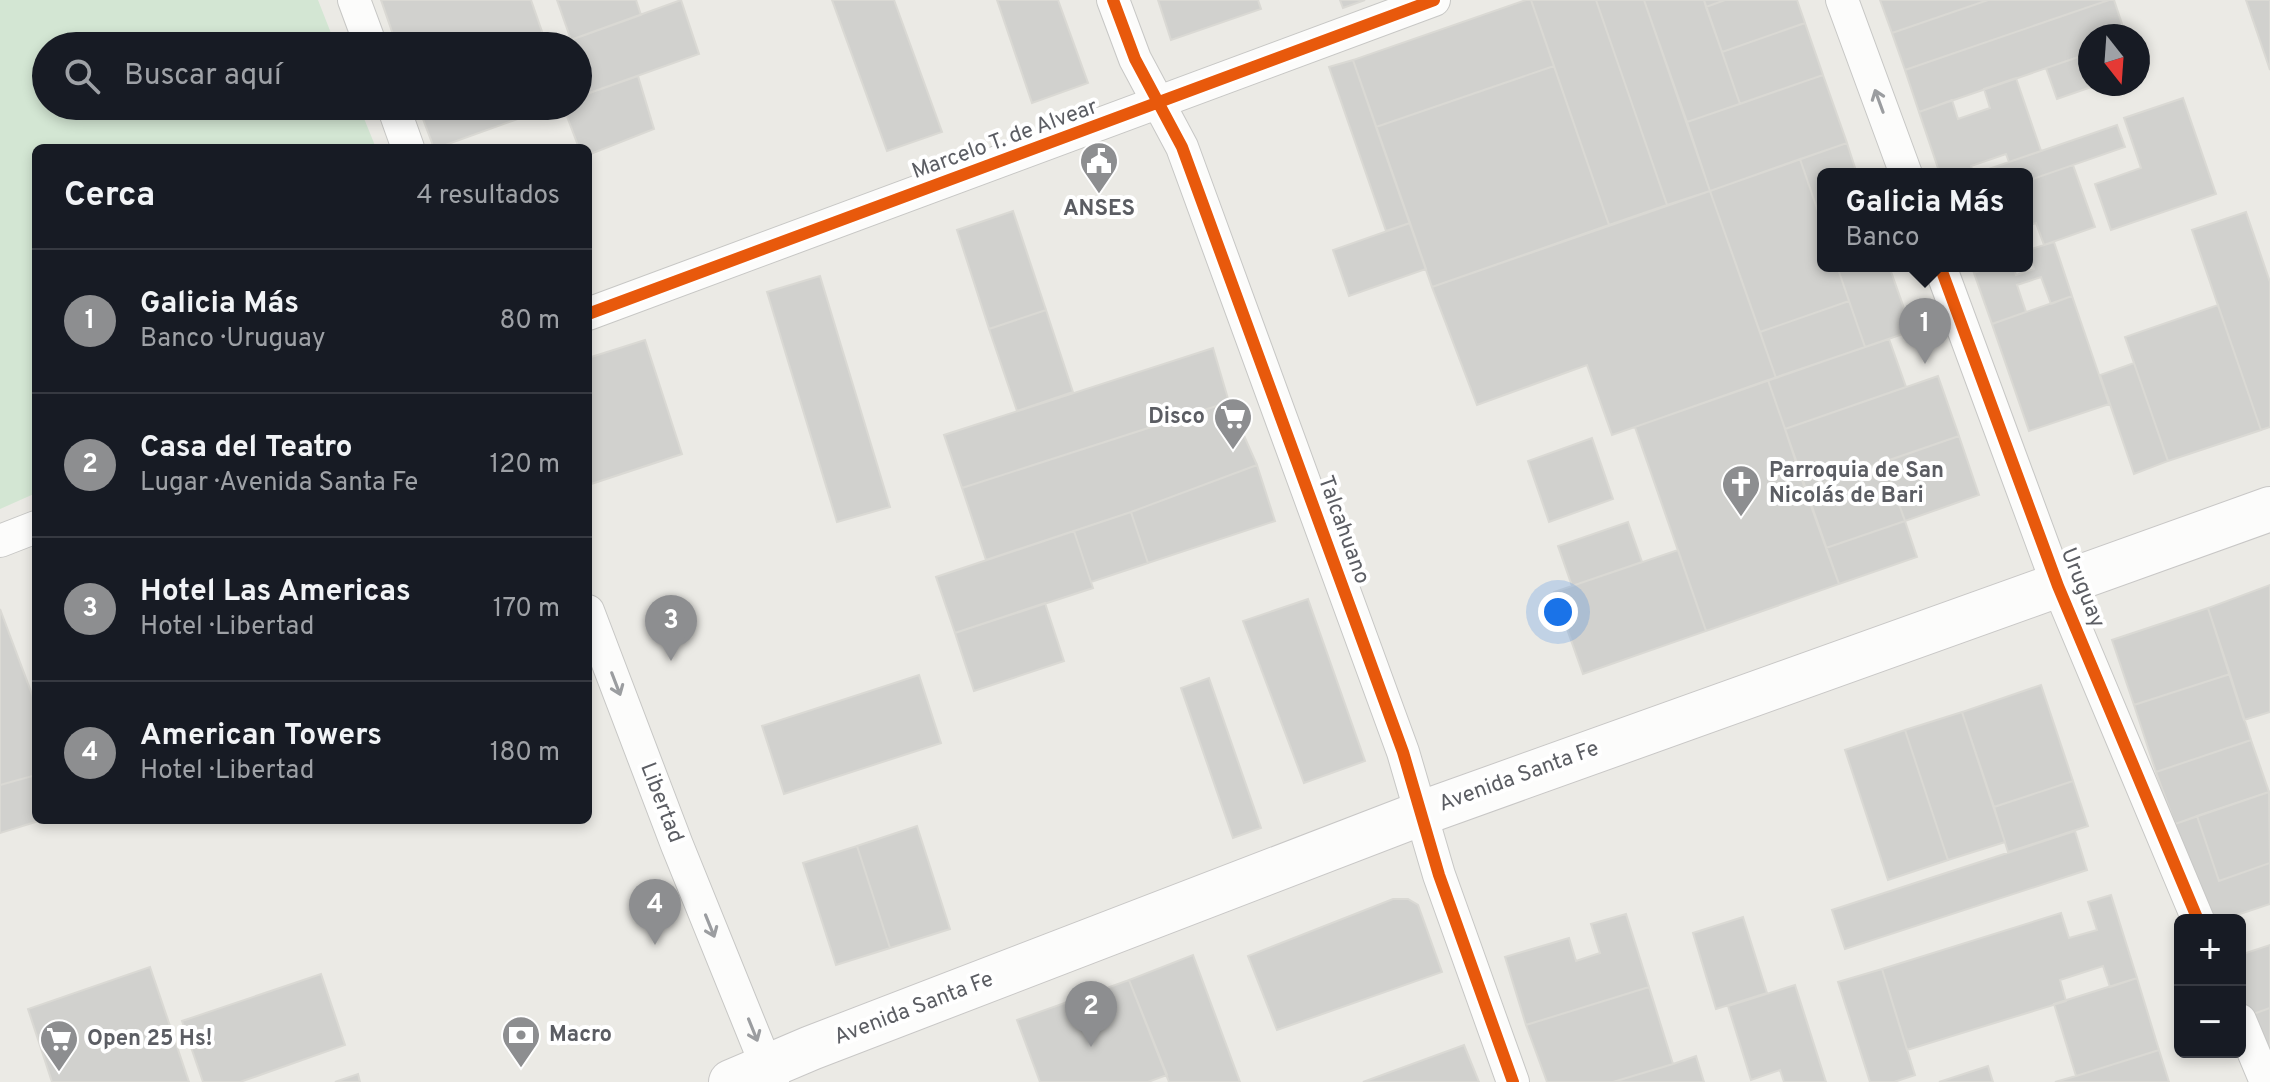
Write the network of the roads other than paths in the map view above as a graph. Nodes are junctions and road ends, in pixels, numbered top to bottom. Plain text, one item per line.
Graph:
1 (354, 0) edge
2 (1113, 0) edge
3 (1434, 0) edge
4 (1842, 0) edge
5 (366, 32) edge
6 (1159, 104) junction
7 (398, 120) edge
8 (407, 144) edge
9 (1904, 168) edge
10 (1942, 272) edge
11 (592, 313) edge
12 (2270, 509) edge
13 (32, 529) edge
14 (0, 541) edge
15 (2058, 586) junction
16 (592, 622) edge
17 (1422, 813) junction
18 (2195, 914) edge
19 (2246, 1034) edge
20 (757, 1077) edge
21 (1513, 1082) edge
22 (2266, 1082) edge

1 - 5 street
2 - 6 street, Talcahuano
3 - 6 street, Marcelo T. de Alvear
9 -> 4 street
6 - 11 street, Marcelo T. de Alvear
6 - 17 street, Talcahuano
7 - 8 street
10 - 15 street, Uruguay
12 - 15 main road, Avenida Santa Fe
13 - 14 street
15 - 17 main road, Avenida Santa Fe
15 - 18 street, Uruguay
16 -> 20 street, Libertad
17 - 20 main road, Avenida Santa Fe
17 - 21 street, Talcahuano
19 - 22 street

